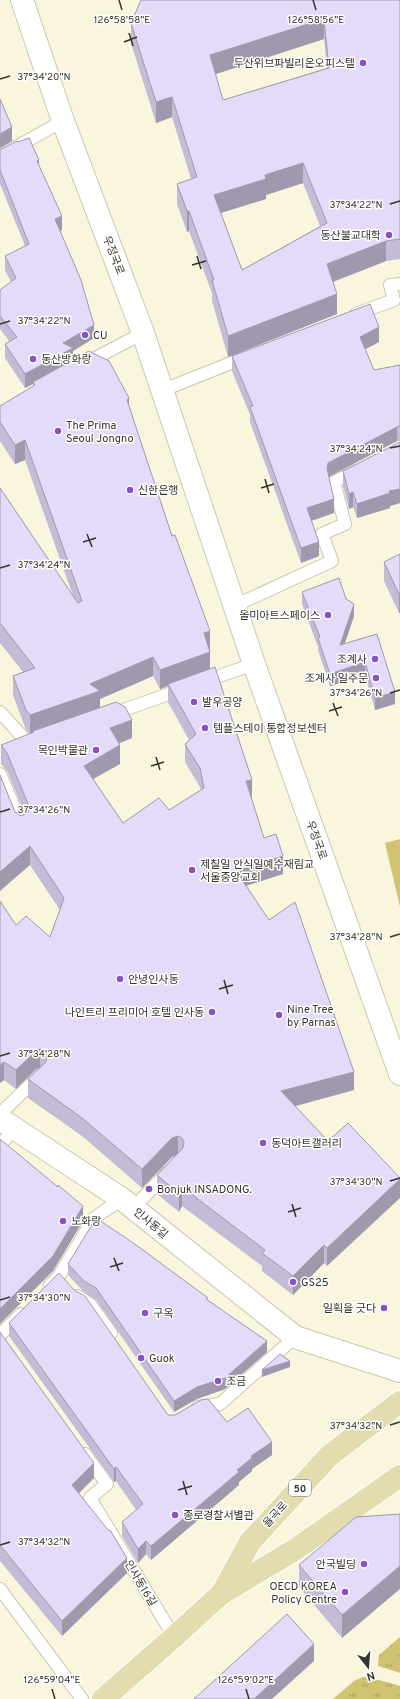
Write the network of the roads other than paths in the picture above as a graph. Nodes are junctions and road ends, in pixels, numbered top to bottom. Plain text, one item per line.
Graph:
1 (22, 0) edge
2 (63, 121) junction
3 (0, 156) edge
4 (400, 284) edge
5 (349, 317) edge
6 (143, 333) junction
7 (260, 352) edge
8 (75, 369) edge
9 (163, 390) junction
10 (367, 465) edge
11 (234, 606) junction
12 (254, 664) junction
13 (0, 712) edge
14 (104, 717) edge
15 (14, 746) edge
16 (0, 774) edge
17 (22, 827) edge
18 (400, 1074) edge
19 (41, 1075) edge
20 (5, 1120) edge
21 (0, 1145) edge
22 (177, 1162) edge
23 (127, 1203) junction
24 (59, 1276) junction
25 (43, 1292) edge
26 (27, 1308) edge
27 (295, 1337) junction
28 (2, 1338) edge
29 (116, 1341) edge
30 (400, 1371) edge
31 (400, 1402) edge
32 (185, 1414) edge
33 (79, 1445) edge
34 (400, 1476) edge
35 (338, 1518) junction
36 (377, 1519) edge
37 (0, 1589) edge
38 (221, 1594) junction
39 (174, 1637) junction
40 (82, 1699) edge
41 (102, 1699) edge

1 - 2 main road, 우정국로
2 - 3 lane
2 - 6 main road, 우정국로
4 - 5 lane
6 - 8 lane
6 - 9 main road, 우정국로
7 - 9 lane
9 - 11 main road, 우정국로
10 - 11 lane
11 - 12 main road, 우정국로
12 - 14 lane
12 - 18 main road, 우정국로
13 - 15 lane
16 - 17 lane
19 - 20 lane
20 - 21 lane
20 - 23 main road, 인사동길
22 - 23 lane
23 - 24 lane
23 - 27 main road, 인사동길
24 - 25 lane
24 - 29 lane
26 - 28 lane
27 - 30 main road, 인사동길
27 - 32 lane
31 - 38 main road, 율곡로 / 50
33 - 39 lane, 인사동16길
34 - 35 main road, 율곡로
35 - 36 main road
35 - 38 main road, 율곡로
37 - 40 lane
38 - 39 main road, 율곡로 / 50
39 - 41 main road, 율곡로 / 50

